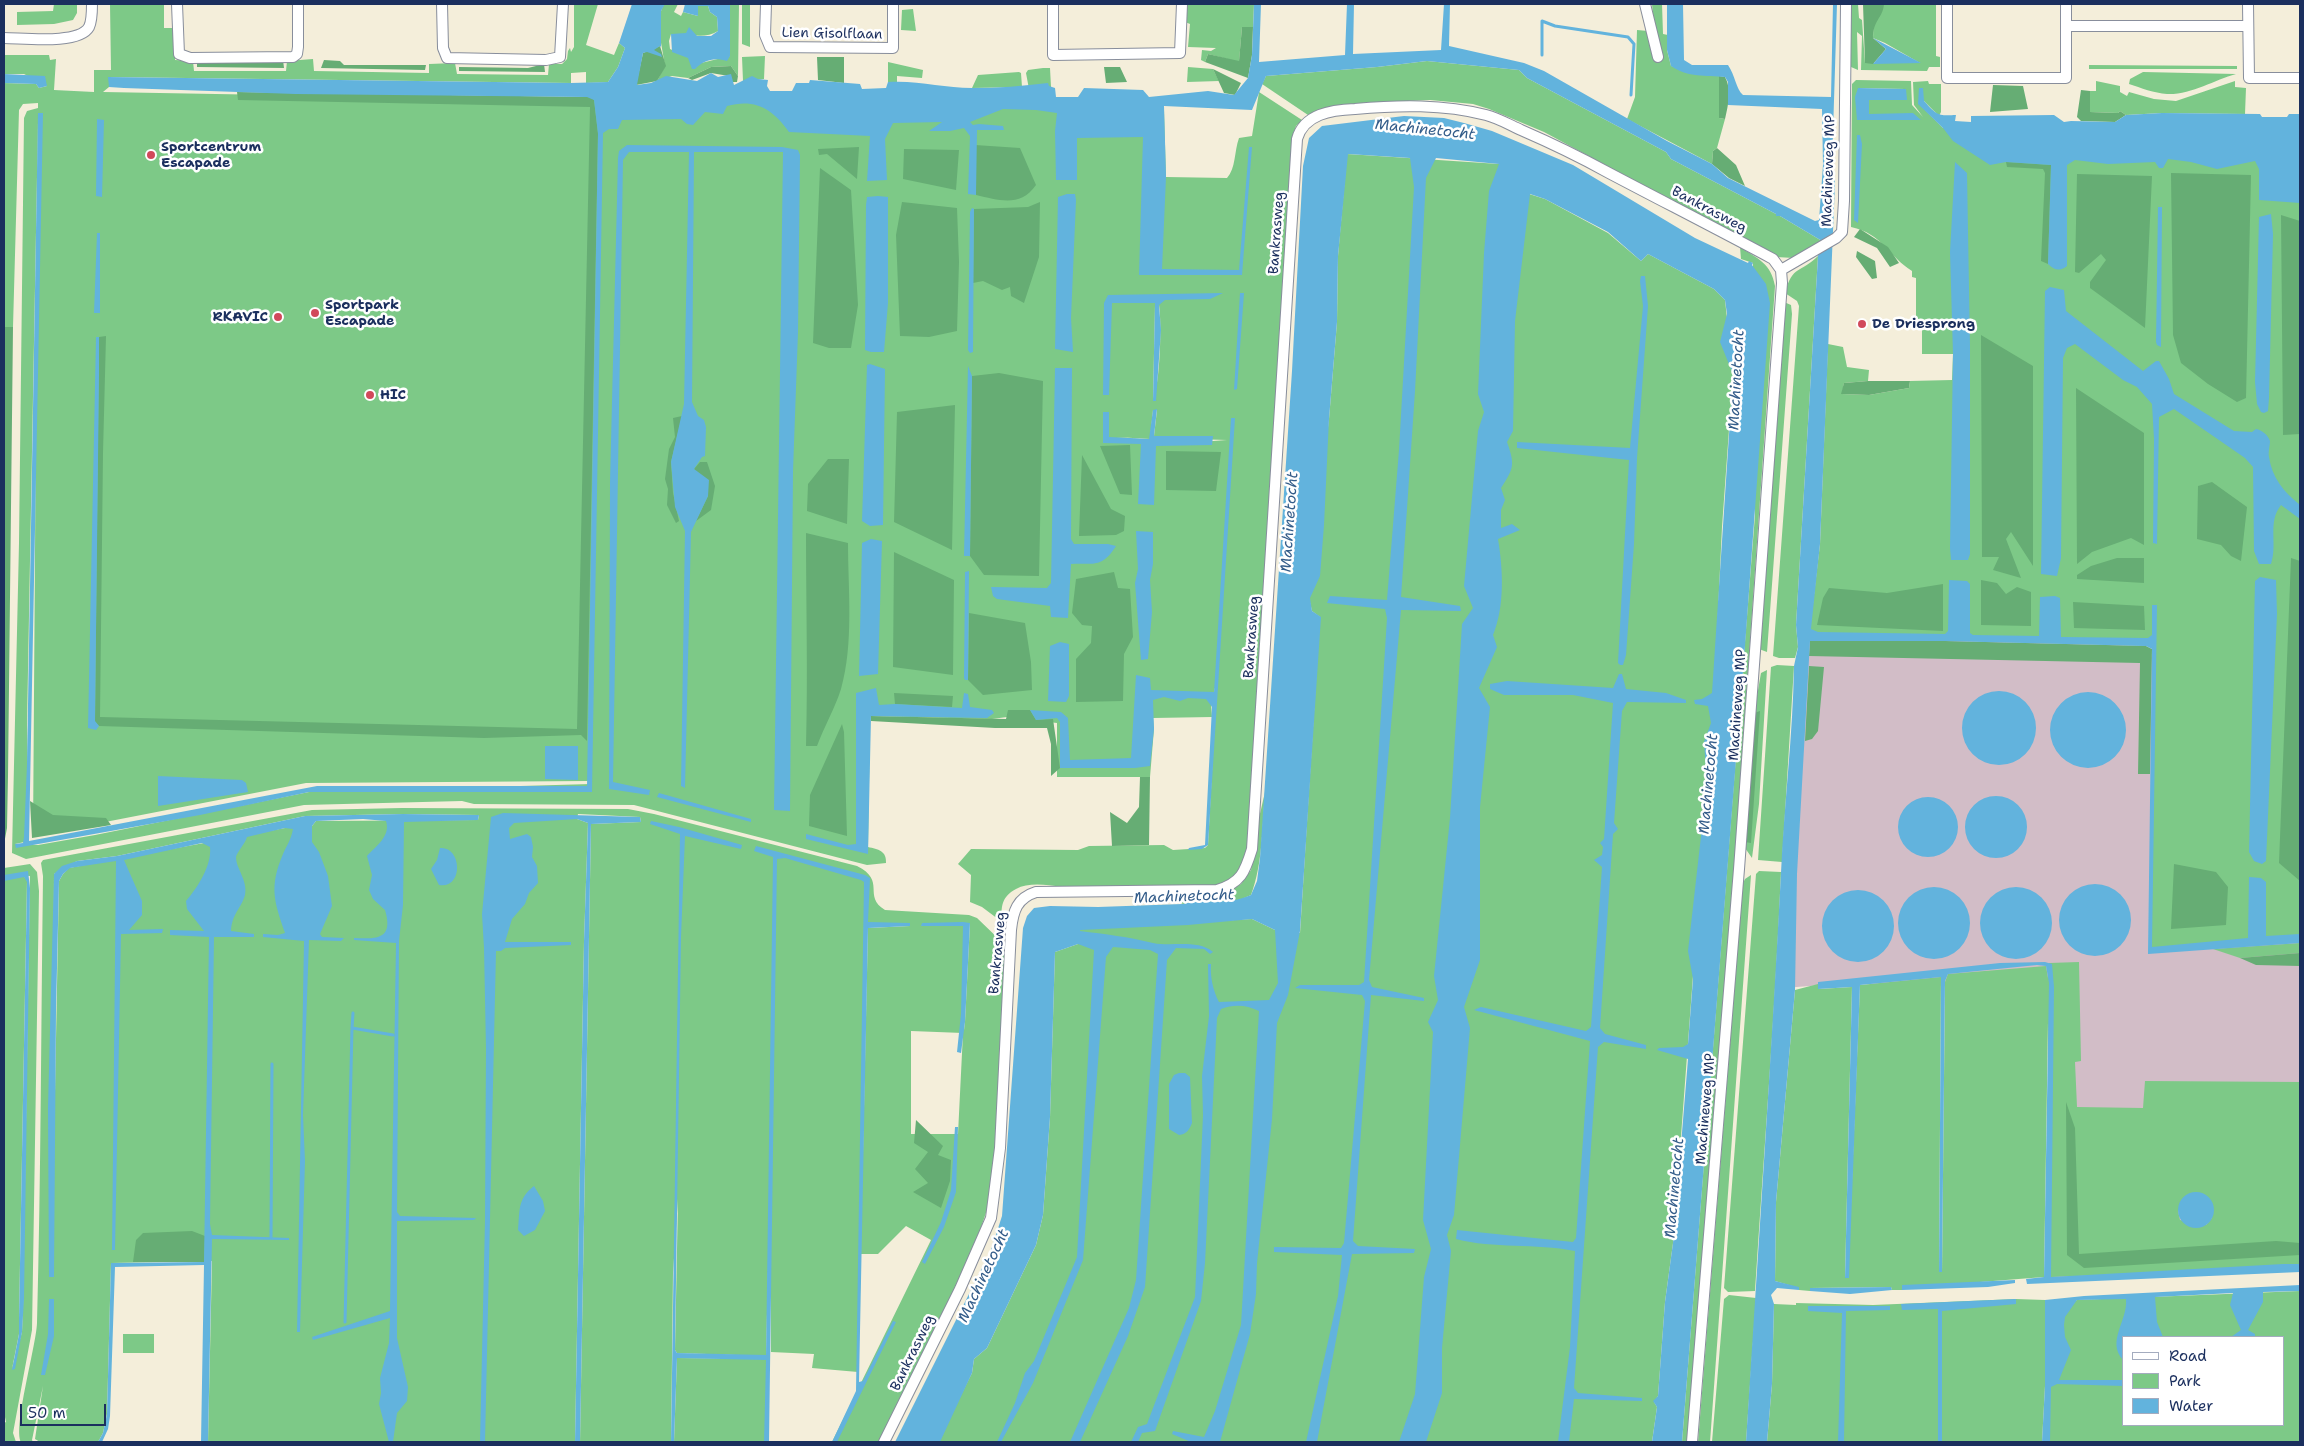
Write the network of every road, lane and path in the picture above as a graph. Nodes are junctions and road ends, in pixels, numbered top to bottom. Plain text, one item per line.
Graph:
1 (92, 4) edge
2 (177, 4) edge
3 (298, 4) edge
4 (442, 4) edge
5 (563, 4) edge
6 (766, 4) edge
7 (893, 4) edge
8 (1053, 4) edge
9 (1182, 4) edge
10 (1645, 4) edge
11 (1846, 4) edge
12 (1947, 4) edge
13 (2066, 4) edge
14 (2248, 4) edge
15 (2066, 26) junction
16 (2248, 26) junction
17 (4, 38) edge
18 (1658, 57) dead end
19 (2300, 78) edge
20 (1781, 270) junction
21 (884, 1442) edge
22 (1692, 1442) edge

1 - 17 street
2 - 3 street
4 - 5 street
6 - 7 street, Lien Gisolflaan
8 - 9 street
10 - 18 street
11 - 20 street, Machineweg MP
12 - 15 street
13 - 15 street
14 - 16 street
15 - 16 street
16 - 19 street
20 - 21 street, Bankrasweg
20 - 22 street, Machineweg MP

